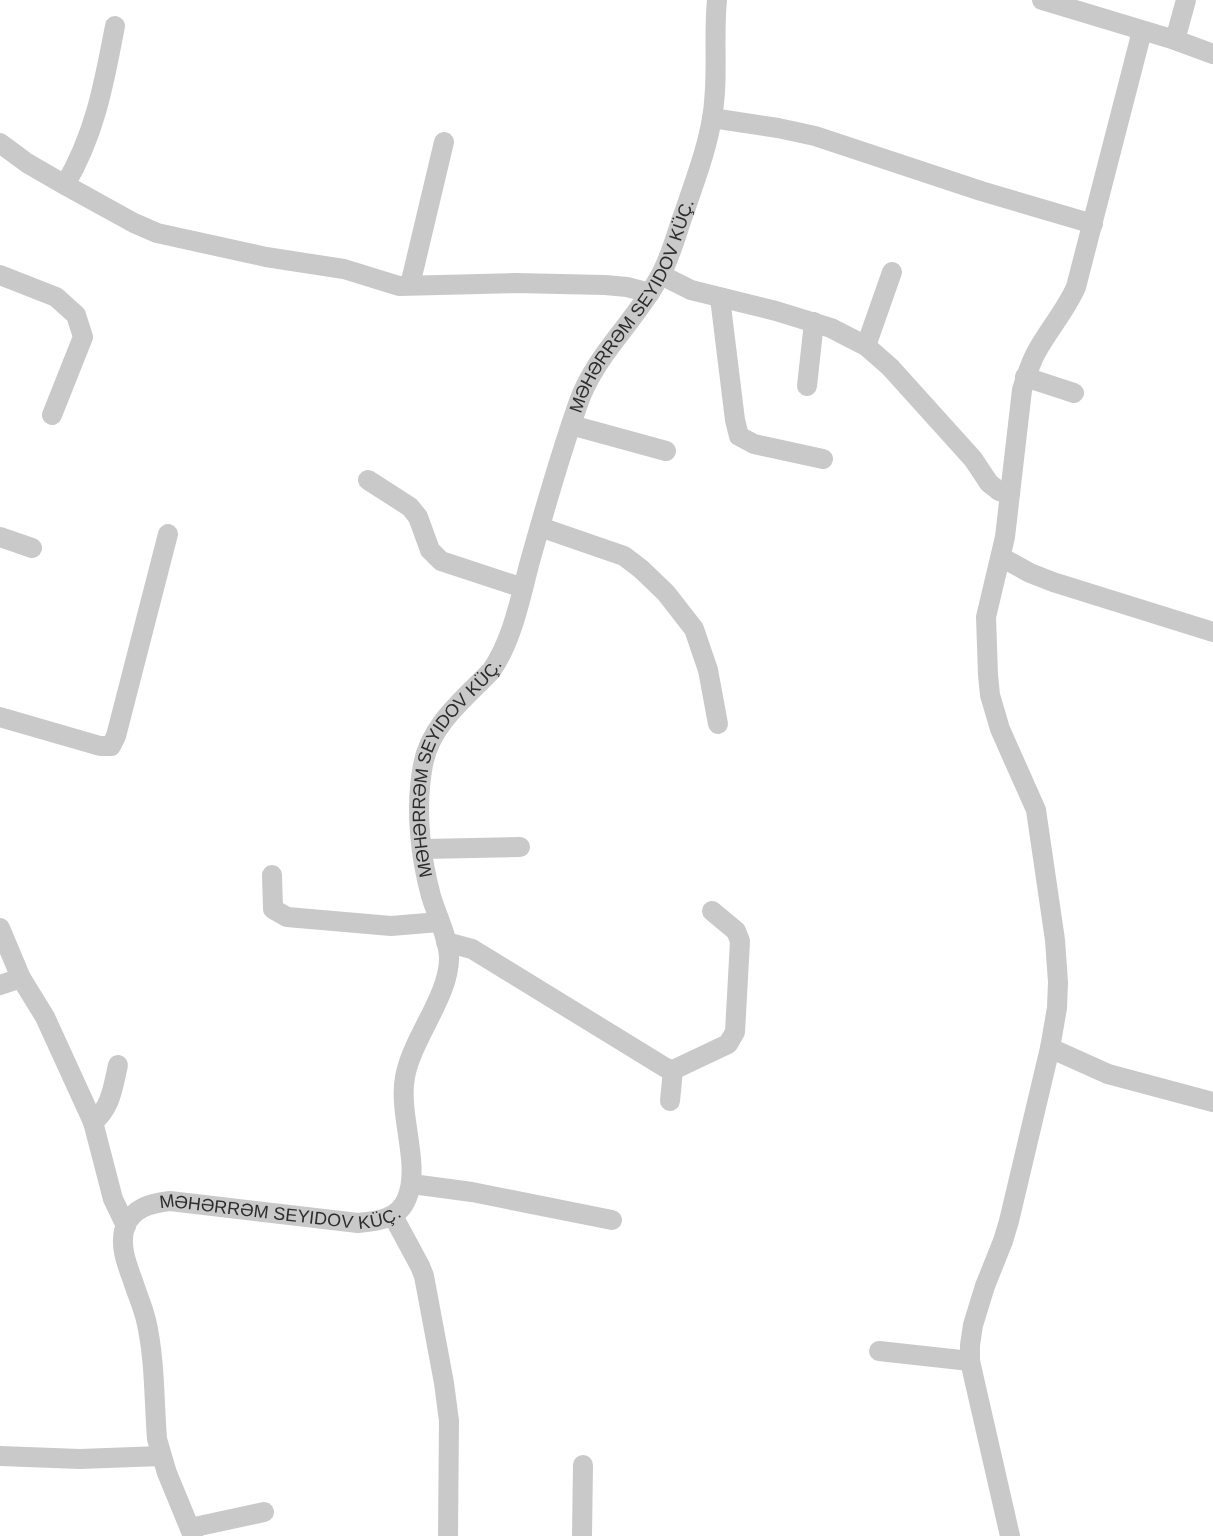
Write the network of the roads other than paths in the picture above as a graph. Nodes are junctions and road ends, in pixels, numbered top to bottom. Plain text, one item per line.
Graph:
1 (717, 0) edge
2 (1042, 0) edge
3 (1186, 0) edge
4 (115, 26) dead end
5 (1142, 31) junction
6 (1175, 40) junction
7 (1213, 54) edge
8 (712, 118) junction
9 (444, 142) dead end
10 (0, 143) edge
11 (64, 185) junction
12 (1093, 224) junction
13 (892, 272) dead end
14 (0, 275) edge
15 (661, 275) junction
16 (410, 285) junction
17 (650, 293) junction
18 (720, 298) junction
19 (814, 322) junction
20 (867, 346) junction
21 (1025, 377) junction
22 (807, 386) dead end
23 (1074, 393) dead end
24 (52, 415) dead end
25 (571, 425) junction
26 (666, 451) dead end
27 (823, 459) dead end
28 (368, 480) dead end
29 (1010, 494) junction
30 (540, 526) junction
31 (168, 534) dead end
32 (0, 537) edge
33 (32, 548) dead end
34 (1001, 556) junction
35 (523, 588) junction
36 (1213, 632) edge
37 (0, 717) edge
38 (718, 724) dead end
39 (520, 847) dead end
40 (423, 849) junction
41 (272, 875) dead end
42 (712, 911) dead end
43 (439, 922) junction
44 (0, 928) edge
45 (446, 942) junction
46 (21, 978) junction
47 (0, 985) edge
48 (1050, 1048) junction
49 (118, 1065) dead end
50 (673, 1070) junction
51 (670, 1101) dead end
52 (1213, 1102) edge
53 (93, 1122) junction
54 (412, 1184) junction
55 (393, 1216) junction
56 (612, 1220) dead end
57 (126, 1226) junction
58 (879, 1351) dead end
59 (970, 1360) junction
60 (0, 1456) edge
61 (161, 1456) junction
62 (583, 1465) dead end
63 (264, 1512) dead end
64 (192, 1532) edge
65 (448, 1536) edge
66 (582, 1536) edge
67 (1010, 1536) edge

1 - 8 street, MƏHƏRRƏM SEYIDOV KÜÇ.
2 - 5 street
3 - 6 street
4 - 11 street
5 - 6 street
5 - 12 street
6 - 7 street
8 - 12 street
8 - 15 street, MƏHƏRRƏM SEYIDOV KÜÇ.
9 - 16 street
10 - 11 street
11 - 16 street
12 - 21 street
13 - 20 street
14 - 24 street
15 - 17 street, MƏHƏRRƏM SEYIDOV KÜÇ.
15 - 18 street
16 - 17 street
17 - 25 street, MƏHƏRRƏM SEYIDOV KÜÇ.
18 - 19 street
18 - 27 street
19 - 20 street
19 - 22 street
20 - 29 street
21 - 23 street
21 - 29 street
25 - 26 street
25 - 30 street, MƏHƏRRƏM SEYIDOV KÜÇ.
28 - 35 street
29 - 34 street
30 - 35 street, MƏHƏRRƏM SEYIDOV KÜÇ.
30 - 38 street
31 - 37 street
32 - 33 street
34 - 36 street
34 - 48 street
35 - 40 street, MƏHƏRRƏM SEYIDOV KÜÇ.
39 - 40 street
40 - 43 street, MƏHƏRRƏM SEYIDOV KÜÇ.
41 - 43 street
42 - 50 street
43 - 45 street, MƏHƏRRƏM SEYIDOV KÜÇ.
44 - 46 street
45 - 50 street
45 - 54 street, MƏHƏRRƏM SEYIDOV KÜÇ.
46 - 47 street
46 - 53 street
48 - 52 street
48 - 59 street
49 - 53 street
50 - 51 street
53 - 57 street
54 - 55 street, MƏHƏRRƏM SEYIDOV KÜÇ.
54 - 56 street
55 - 57 street, MƏHƏRRƏM SEYIDOV KÜÇ.
55 - 65 street
57 - 61 street
58 - 59 street
59 - 67 street
60 - 61 street
61 - 64 street
62 - 66 street
63 - 64 street

